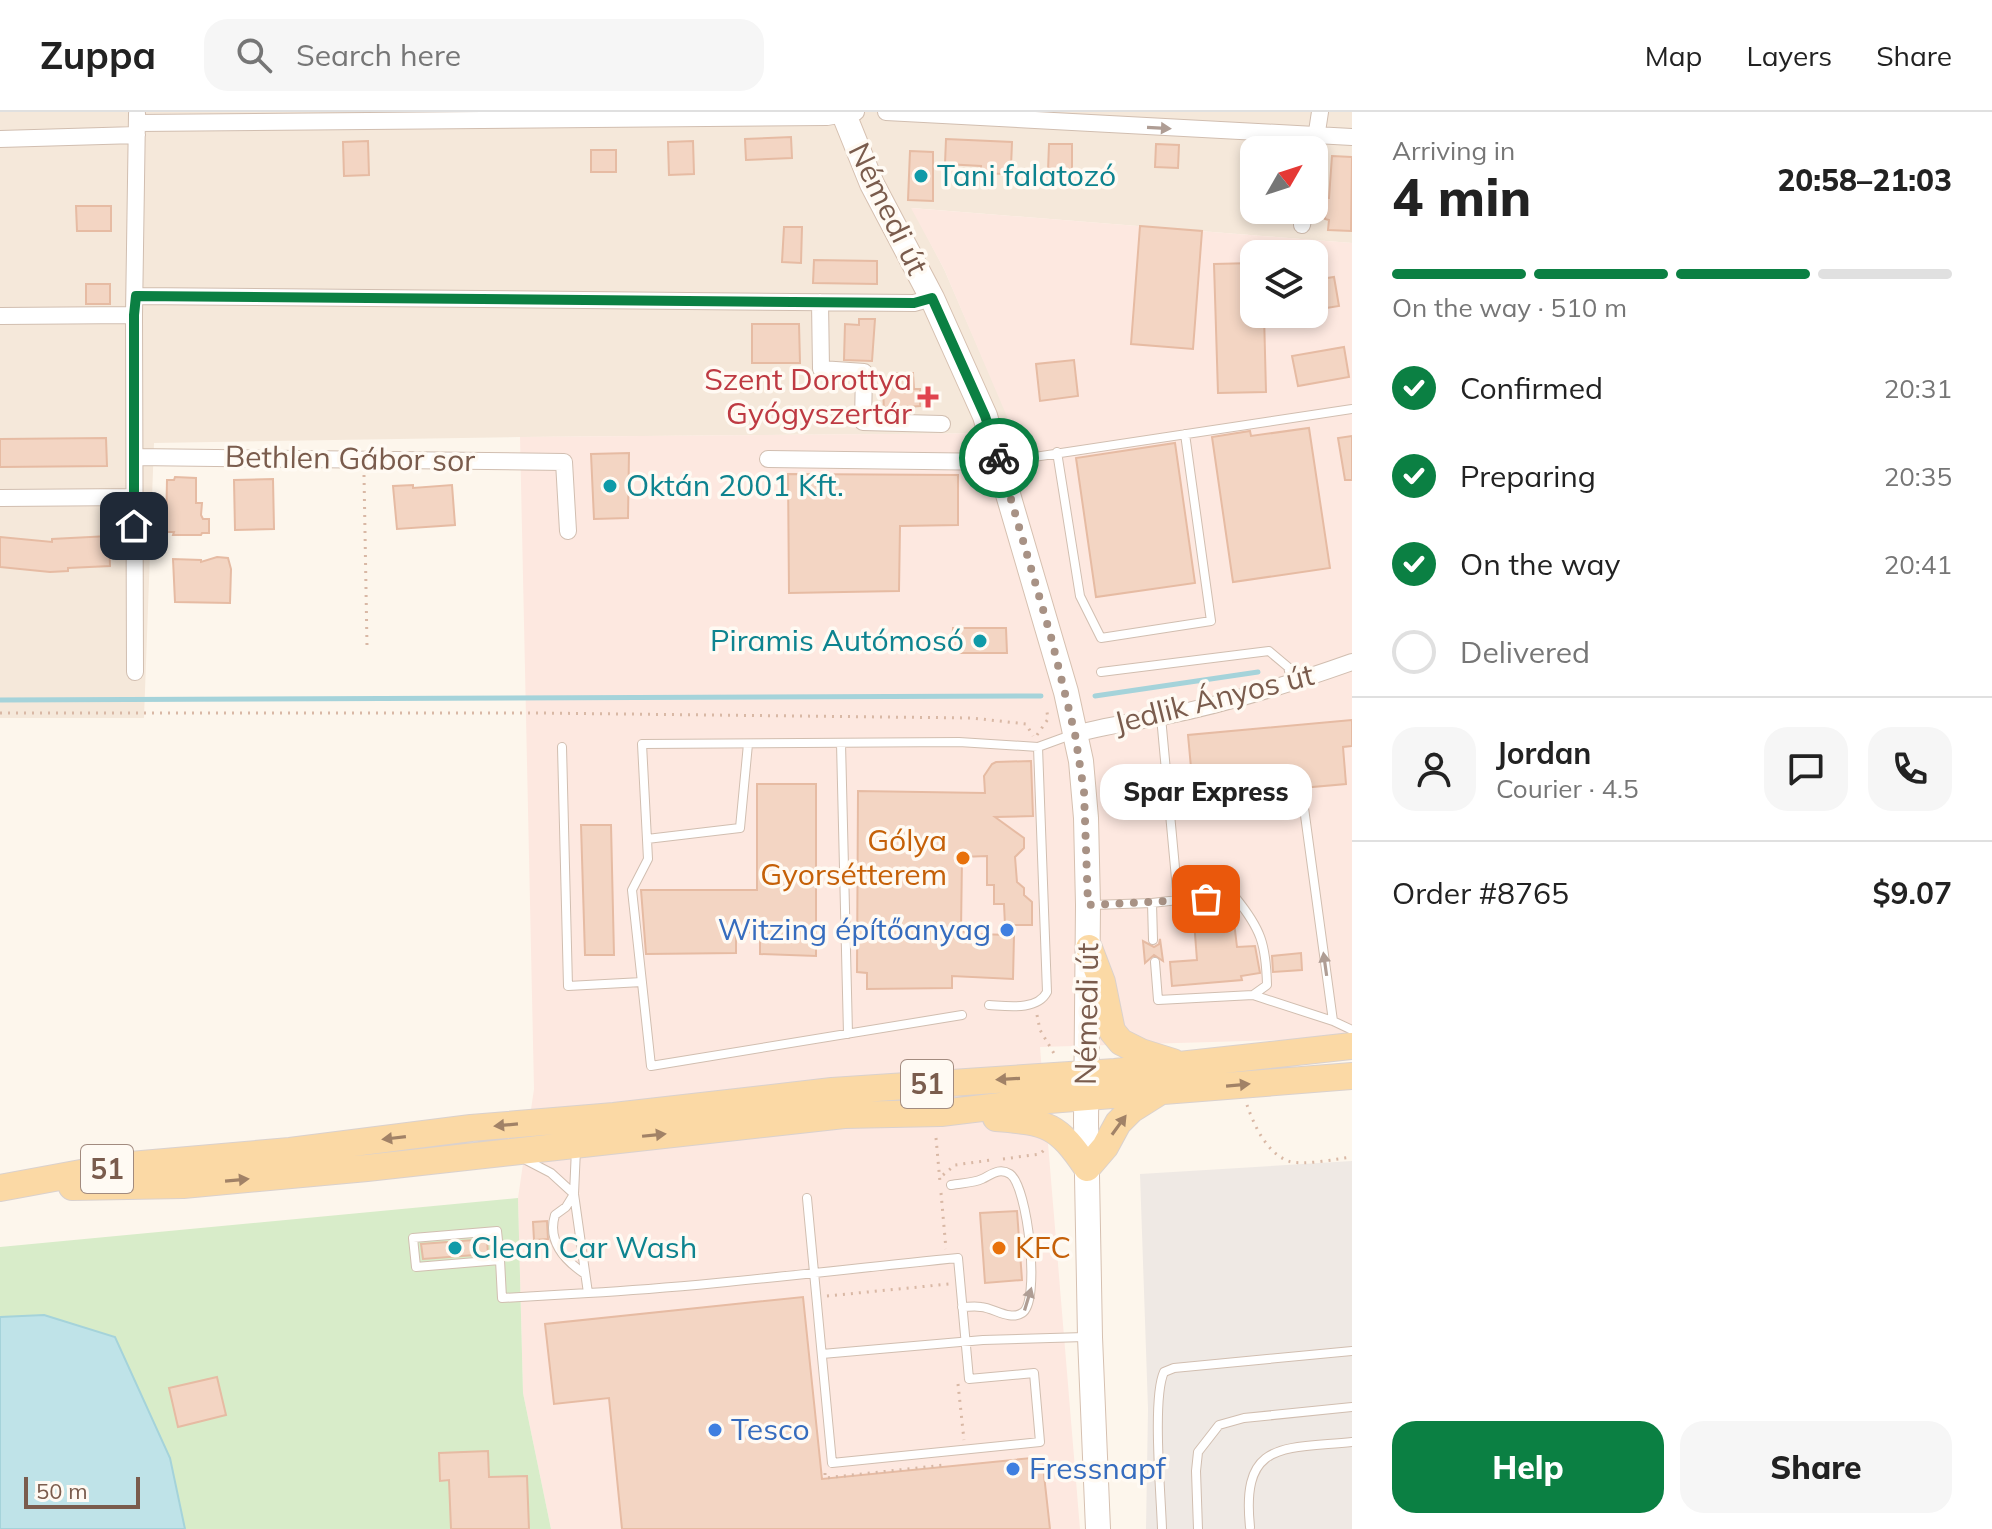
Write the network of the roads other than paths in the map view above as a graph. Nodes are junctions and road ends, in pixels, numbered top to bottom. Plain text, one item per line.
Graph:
1 (886, 112) edge
2 (1320, 112) edge
3 (847, 113) edge
4 (1040, 117) edge
5 (137, 123) edge
6 (1316, 136) edge
7 (1240, 137) edge
8 (1352, 137) edge
9 (0, 139) edge
10 (1328, 142) edge
11 (136, 296) junction
12 (932, 298) junction
13 (820, 302) junction
14 (134, 315) junction
15 (0, 316) edge
16 (1352, 409) edge
17 (942, 424) dead end
18 (1185, 434) junction
19 (1057, 452) junction
20 (135, 457) junction
21 (768, 459) dead end
22 (1000, 462) junction
23 (134, 497) junction
24 (0, 498) edge
25 (568, 531) dead end
26 (1352, 662) edge
27 (135, 672) dead end
28 (1101, 672) dead end
29 (1292, 683) junction
30 (1161, 716) junction
31 (1075, 734) junction
32 (841, 743) junction
33 (748, 744) junction
34 (562, 747) dead end
35 (1038, 747) junction
36 (1304, 808) dead end
37 (647, 839) junction
38 (1178, 900) junction
39 (1152, 903) junction
40 (1088, 905) junction
41 (1153, 940) dead end
42 (1089, 948) junction
43 (1155, 962) dead end
44 (642, 982) junction
45 (1253, 995) junction
46 (989, 1005) dead end
47 (962, 1015) dead end
48 (1333, 1021) junction
49 (1352, 1030) edge
50 (848, 1034) junction
51 (1352, 1046) edge
52 (1184, 1066) junction
53 (1352, 1076) edge
54 (1086, 1086) junction
55 (1161, 1092) junction
56 (614, 1116) junction
57 (938, 1125) junction
58 (562, 1133) junction
59 (487, 1154) junction
60 (1087, 1168) junction
61 (951, 1185) dead end
62 (10, 1187) edge
63 (574, 1194) junction
64 (807, 1198) dead end
65 (500, 1260) junction
66 (814, 1272) junction
67 (585, 1274) junction
68 (588, 1293) junction
69 (962, 1307) junction
70 (1090, 1337) junction
71 (966, 1342) junction
72 (1352, 1351) edge
73 (822, 1354) junction
74 (1352, 1407) edge
75 (1352, 1442) edge
76 (1250, 1527) edge
77 (1098, 1529) edge
78 (1162, 1529) edge
79 (1198, 1529) edge

1 - 4 street
2 - 6 street
3 - 5 street
3 - 12 main road, Némedi út
4 -> 7 street
5 - 9 street
5 - 11 street
8 - 10 street
11 - 13 street
11 - 14 street
12 - 13 street
12 - 22 main road, Némedi út
13 - 17 street
14 - 15 street
14 - 20 street
16 - 18 lane
18 - 19 lane
18 - 19 lane
19 - 22 lane
20 - 23 street
20 - 25 street, Bethlen Gábor sor
21 - 22 street
22 - 31 main road, Némedi út
23 - 24 street
23 - 27 street
26 - 29 street, Jedlik Ányos út
28 - 29 lane
29 - 30 street, Jedlik Ányos út
30 - 31 street, Jedlik Ányos út
30 - 38 lane
31 - 35 lane
31 - 40 main road, Némedi út
32 - 33 lane
32 - 35 lane
32 - 50 lane
33 - 37 lane
33 - 37 lane
34 - 44 lane
35 - 46 lane
48 -> 36 lane
37 - 44 lane
38 - 39 lane
38 - 45 lane
39 - 40 lane
39 - 41 lane
40 - 42 main road, Némedi út
42 - 52 main road
42 - 54 main road, Némedi út
43 - 45 lane
44 - 50 lane
45 - 48 lane
47 - 50 lane
48 - 49 lane
51 - 52 main road, 51
52 - 54 main road, 51
55 -> 53 main road, 51
54 - 55 main road, 51
54 -> 56 main road, 51
54 - 57 main road, 51
54 - 60 main road, Némedi út
60 -> 55 main road
56 - 58 main road, 51
56 - 58 lane
58 -> 57 main road, 51
57 - 60 main road
58 - 59 main road, 51
58 -> 62 main road, 51
58 - 63 lane
62 -> 59 main road, 51
59 - 63 lane
60 - 70 main road, Némedi út
69 -> 61 lane
63 - 67 lane
63 - 67 lane
64 - 66 lane
65 - 65 lane
65 - 68 lane
66 - 68 lane
66 - 69 lane
66 - 73 lane
67 - 68 lane
69 - 71 lane
70 - 71 lane
70 - 77 main road, Némedi út
71 - 73 lane
71 - 73 lane
72 - 78 lane
74 - 79 lane
75 - 76 lane

